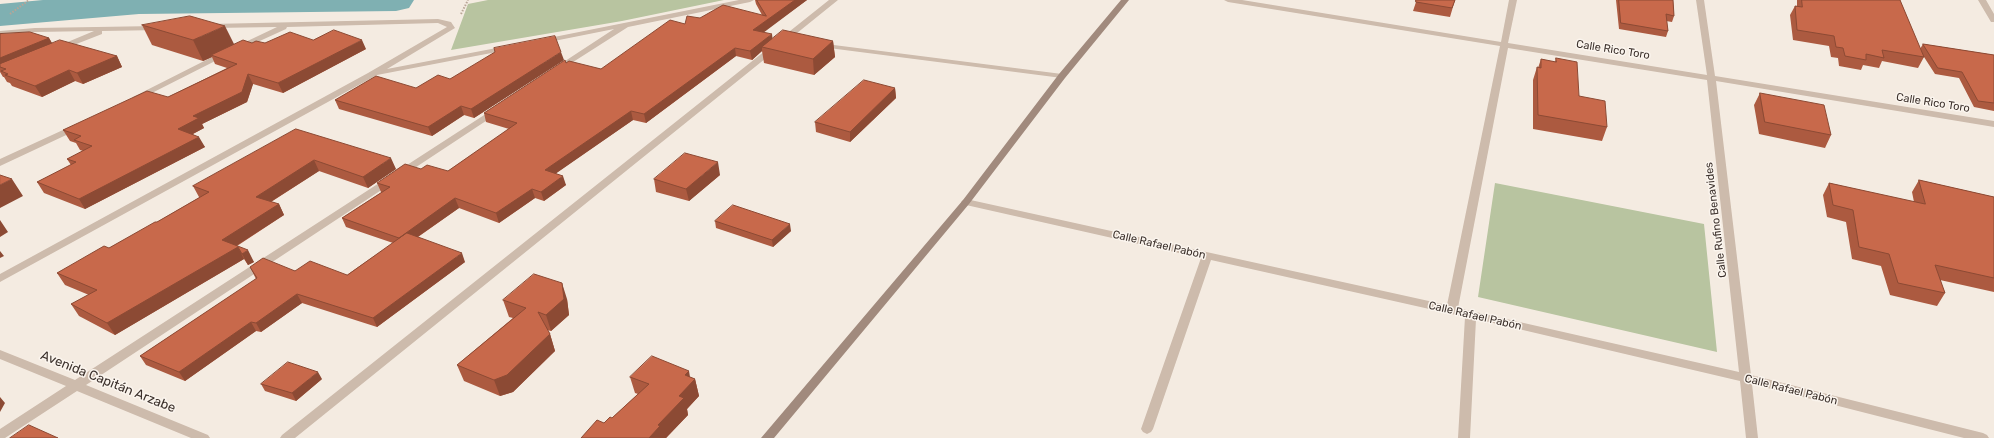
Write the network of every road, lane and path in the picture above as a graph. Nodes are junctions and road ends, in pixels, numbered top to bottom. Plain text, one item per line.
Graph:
1 (28, 0) edge
2 (750, 0) edge
3 (834, 0) edge
4 (1125, 0) edge
5 (1228, 0) edge
6 (1513, 0) edge
7 (1700, 0) edge
8 (1982, 0) edge
9 (18, 8) dead end
10 (1994, 20) edge
11 (627, 24) junction
12 (286, 25) junction
13 (205, 27) edge
14 (167, 28) edge
15 (105, 29) junction
16 (0, 33) edge
17 (783, 40) junction
18 (799, 42) edge
19 (534, 43) edge
20 (814, 44) edge
21 (1505, 44) junction
22 (518, 46) edge
23 (56, 50) edge
24 (371, 75) junction
25 (548, 76) edge
26 (1062, 76) junction
27 (1711, 77) junction
28 (129, 101) edge
29 (501, 107) edge
30 (86, 122) edge
31 (1994, 124) edge
32 (0, 163) edge
33 (966, 202) junction
34 (1207, 256) junction
35 (0, 279) edge
36 (1452, 310) junction
37 (1471, 315) junction
38 (0, 354) edge
39 (1746, 378) junction
40 (76, 385) junction
41 (1147, 429) dead end
42 (0, 435) edge
43 (204, 438) edge
44 (286, 438) edge
45 (767, 438) edge
46 (1464, 438) edge
47 (1752, 438) edge
48 (1982, 438) edge

1 - 9 path
2 - 11 street
3 - 17 street
4 - 26 street
5 - 21 street, Calle Rico Toro
6 - 21 street
7 - 27 street, Calle Rufino Benavides
8 - 10 street
11 - 19 street
11 - 25 street
12 - 13 street
12 - 24 street
12 - 28 street
14 - 15 street
15 - 16 street
15 - 23 street
17 - 18 street
17 - 44 street
20 - 26 street
21 - 27 street, Calle Rico Toro
21 - 36 street
22 - 24 street
24 - 35 street
26 - 33 street
27 - 31 street, Calle Rico Toro
27 - 39 street, Calle Rufino Benavides
29 - 40 street
30 - 32 street
33 - 34 street, Calle Rafael Pabón
33 - 45 street
34 - 36 street, Calle Rafael Pabón
34 - 41 street
36 - 37 street, Calle Rafael Pabón
37 - 39 street, Calle Rafael Pabón
37 - 46 street
38 - 40 street, Avenida Capitán Arzabe
39 - 47 street, Calle Rufino Benavides
39 - 48 street, Calle Rafael Pabón
40 - 42 street
40 - 43 street, Avenida Capitán Arzabe

